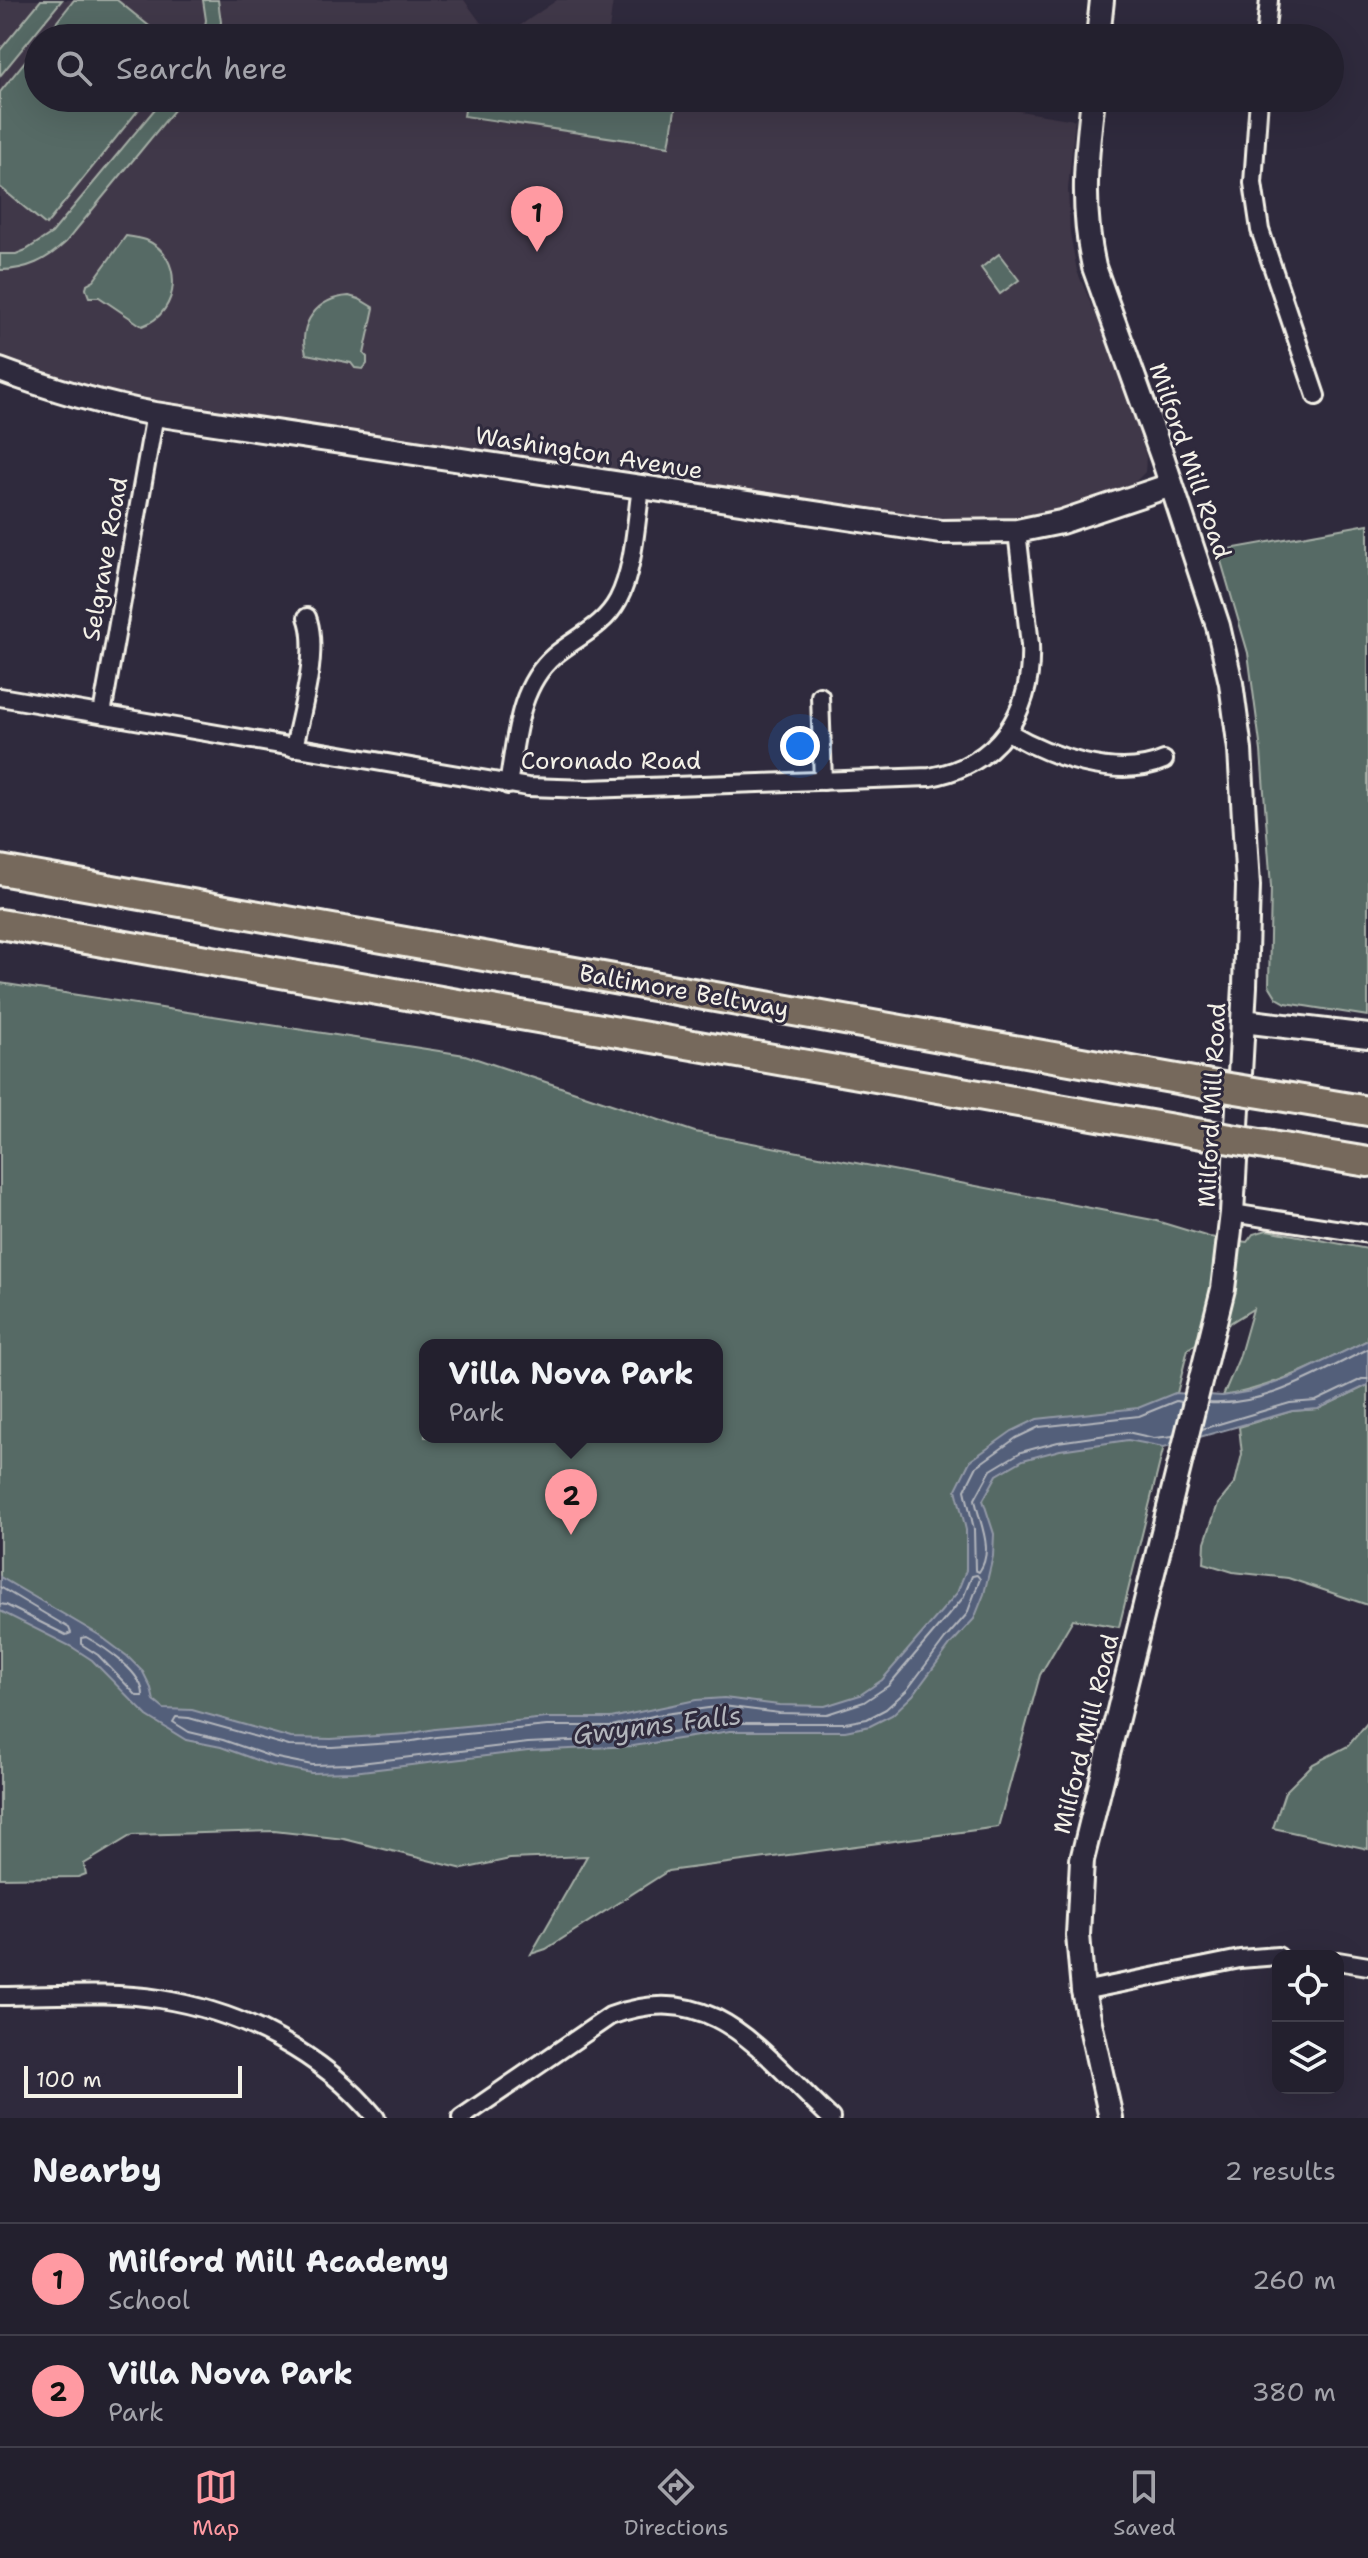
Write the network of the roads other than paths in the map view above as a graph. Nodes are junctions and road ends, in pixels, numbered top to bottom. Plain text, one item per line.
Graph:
1 (1102, 0) edge
2 (1269, 0) edge
3 (1099, 24) edge
4 (1266, 24) edge
5 (1092, 112) edge
6 (1258, 112) edge
7 (0, 370) edge
8 (1316, 396) dead end
9 (155, 414) junction
10 (1171, 485) junction
11 (641, 487) junction
12 (1017, 531) junction
13 (307, 617) dead end
14 (820, 696) dead end
15 (0, 697) edge
16 (102, 714) junction
17 (1008, 732) junction
18 (294, 748) junction
19 (1164, 760) dead end
20 (823, 781) junction
21 (508, 785) junction
22 (0, 870) edge
23 (0, 924) edge
24 (0, 938) edge
25 (262, 970) junction
26 (1243, 1021) junction
27 (1368, 1036) edge
28 (1368, 1111) edge
29 (1368, 1162) edge
30 (1232, 1213) junction
31 (1368, 1234) edge
32 (1272, 1956) edge
33 (1344, 1962) edge
34 (1368, 1966) edge
35 (1083, 1991) junction
36 (0, 1996) edge
37 (821, 2115) edge
38 (376, 2118) edge
39 (461, 2118) edge
40 (1111, 2118) edge

1 - 3 main road
2 - 4 street
5 - 10 main road, Milford Mill Road
6 - 8 street
7 - 9 main road, Washington Avenue
9 - 11 main road, Washington Avenue
9 - 16 street, Selgrave Road
10 - 12 main road, Washington Avenue
10 - 26 main road, Milford Mill Road
11 - 12 main road, Washington Avenue
11 - 21 street
12 - 17 street, Coronado Road
13 - 18 street
14 - 20 street
15 - 16 street, Coronado Road
16 - 18 street, Coronado Road
17 - 19 street
17 - 20 street, Coronado Road
18 - 21 street, Coronado Road
20 - 21 street, Coronado Road
22 - 28 highway, Baltimore Beltway, bridge
23 - 25 highway
24 - 25 highway
25 - 29 highway, bridge
26 - 27 main road
26 - 30 main road, Milford Mill Road
30 - 31 street
30 - 35 main road, Milford Mill Road
32 - 35 street
33 - 34 street
35 - 40 main road, Milford Mill Road
36 - 38 street
37 - 39 street

